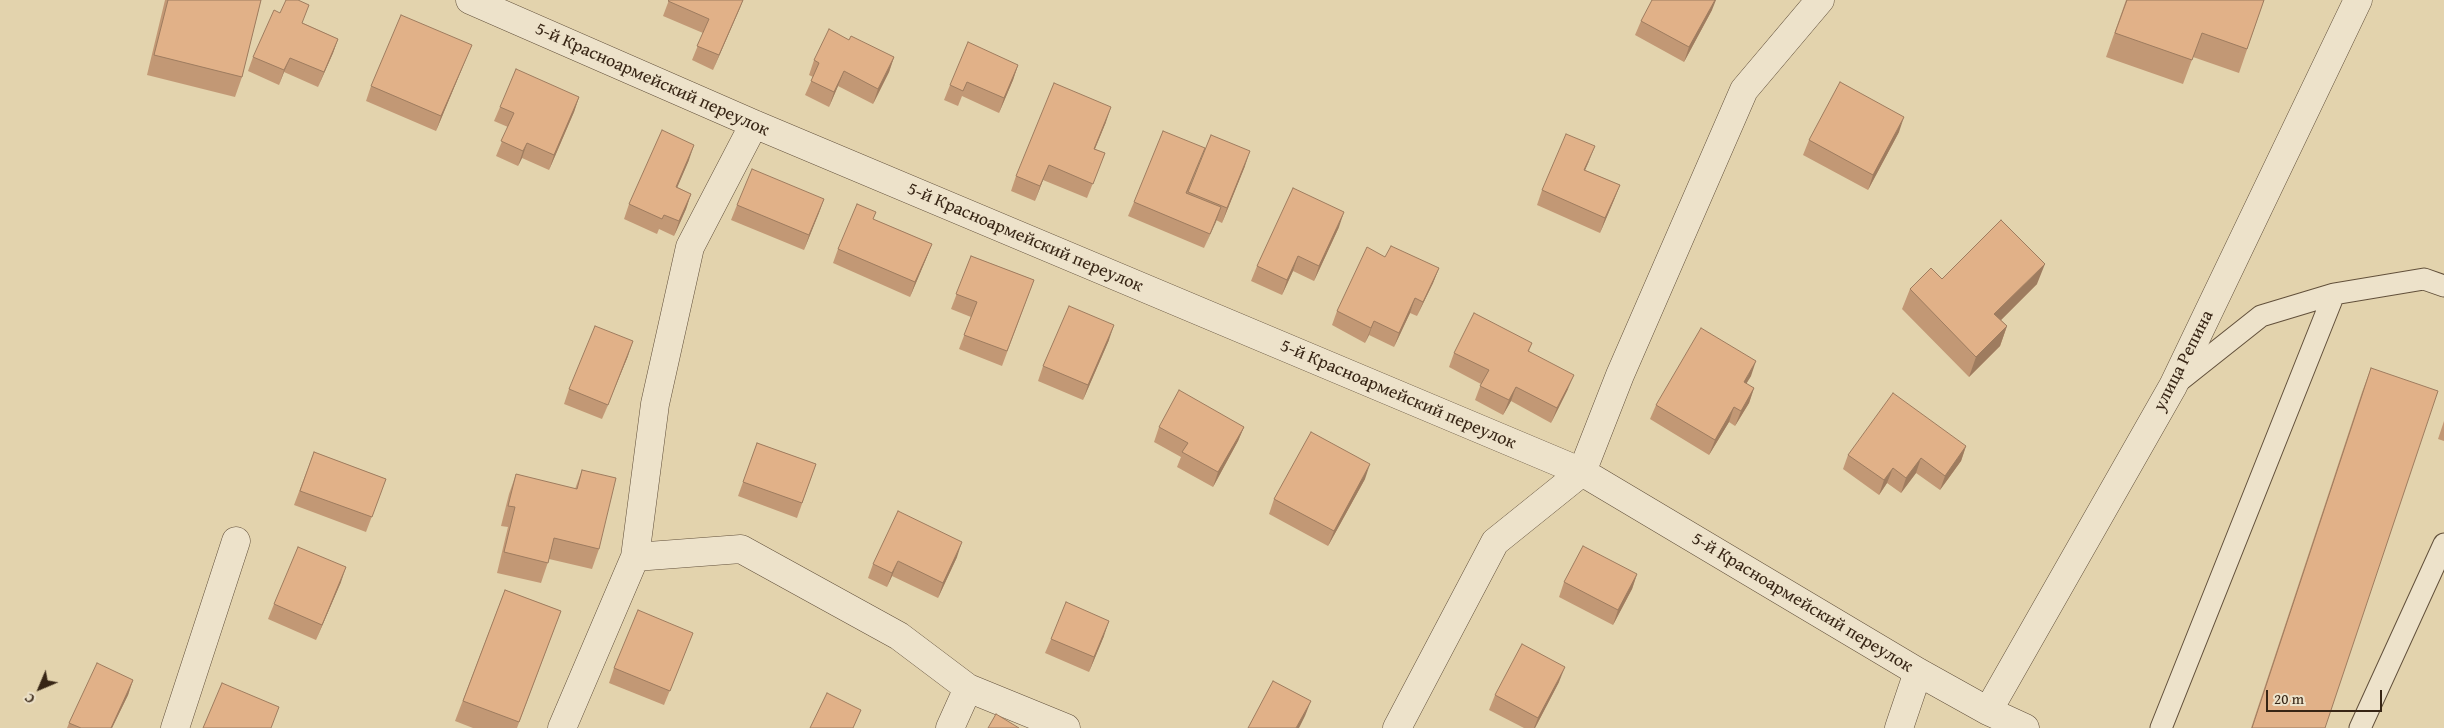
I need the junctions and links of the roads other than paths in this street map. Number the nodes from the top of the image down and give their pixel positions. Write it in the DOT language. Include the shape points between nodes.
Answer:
graph roads {
  1 [pos="470,0"];
  2 [pos="1820,0"];
  3 [pos="2358,0"];
  4 [pos="754,124"];
  5 [pos="2444,286"];
  6 [pos="2334,294"];
  7 [pos="2173,386"];
  8 [pos="1582,472"];
  9 [pos="236,541"];
  10 [pos="2444,544"];
  11 [pos="635,557"];
  12 [pos="1918,672"];
  13 [pos="968,688"];
  14 [pos="1988,711"];
  15 [pos="175,728"];
  16 [pos="562,728"];
  17 [pos="950,728"];
  18 [pos="1066,728"];
  19 [pos="1397,728"];
  20 [pos="1899,728"];
  21 [pos="2025,728"];
  22 [pos="2161,728"];
  23 [pos="2360,728"];
  1 -- 4 [label="street, 5-й Красноармейский переулок"];
  2 -- 8 [label="street" via="1744,90 1620,375"];
  3 -- 7 [label="street, улица Репина"];
  4 -- 8 [label="street, 5-й Красноармейский переулок"];
  4 -- 11 [label="street" via="690,246 655,404"];
  5 -- 6 [label="lane" via="2424,279"];
  6 -- 7 [label="lane" via="2261,316"];
  6 -- 22 [label="lane"];
  7 -- 14 [label="street, улица Репина"];
  8 -- 12 [label="street, 5-й Красноармейский переулок"];
  8 -- 19 [label="street" via="1495,542"];
  9 -- 15 [label="street"];
  10 -- 23 [label="lane"];
  11 -- 13 [label="street" via="740,549 898,636"];
  11 -- 16 [label="street"];
  12 -- 14 [label="street, 5-й Красноармейский переулок"];
  12 -- 20 [label="street"];
  13 -- 17 [label="street"];
  13 -- 18 [label="street"];
  14 -- 21 [label="street, 5-й Красноармейский переулок"];
}
